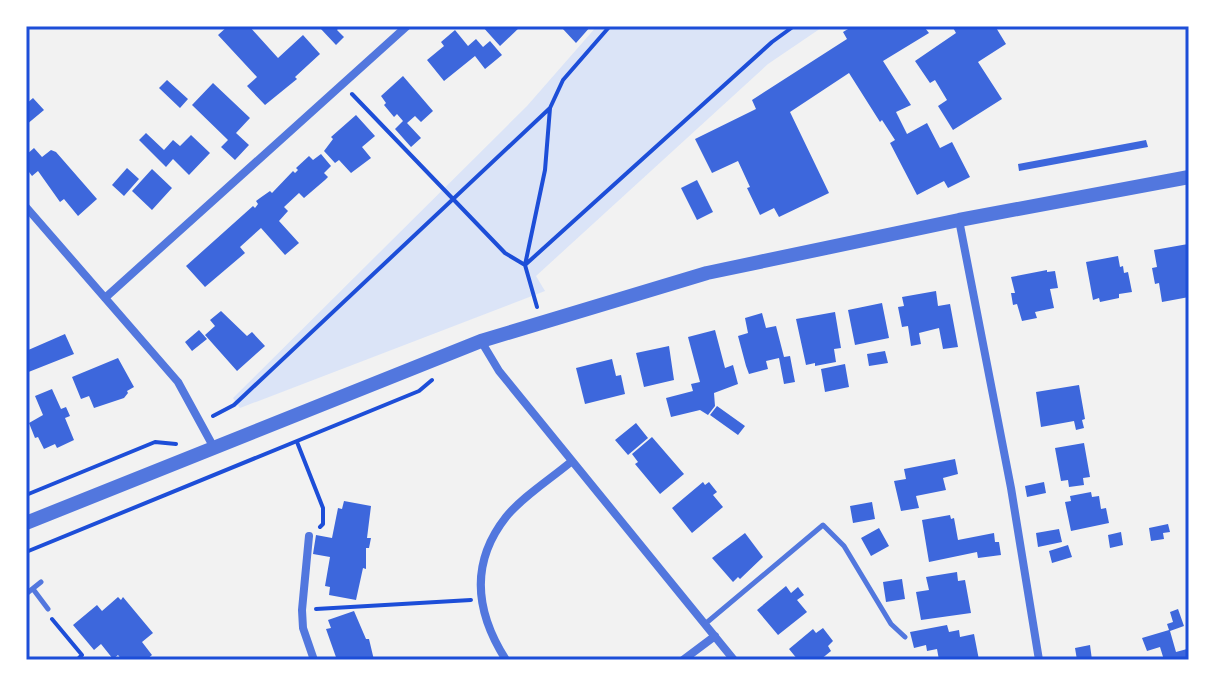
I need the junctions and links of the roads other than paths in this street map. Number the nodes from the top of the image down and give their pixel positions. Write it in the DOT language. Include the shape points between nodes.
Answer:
graph roads {
  1 [pos="407,26"];
  2 [pos="1189,177"];
  3 [pos="26,207"];
  4 [pos="959,220"];
  5 [pos="105,298"];
  6 [pos="481,341"];
  7 [pos="213,446"];
  8 [pos="572,461"];
  9 [pos="26,523"];
  10 [pos="309,536"];
  11 [pos="41,582"];
  12 [pos="33,589"];
  13 [pos="26,594"];
  14 [pos="48,609"];
  15 [pos="705,624"];
  16 [pos="715,636"];
  17 [pos="905,637"];
  18 [pos="314,660"];
  19 [pos="506,660"];
  20 [pos="683,660"];
  21 [pos="734,660"];
  22 [pos="1039,660"];
  1 -- 5 [label="street"];
  2 -- 4 [label="street"];
  3 -- 5 [label="street"];
  4 -- 6 [label="street" via="707,273"];
  4 -- 22 [label="street"];
  5 -- 7 [label="street" via="178,382"];
  6 -- 7 [label="street"];
  6 -- 8 [label="street"];
  7 -- 9 [label="street"];
  8 -- 15 [label="street"];
  8 -- 19 [label="street" via="507,516 490,542 481,573 481,599 490,635"];
  10 -- 18 [label="street" via="302,610"];
  11 -- 12 [label="lane"];
  12 -- 13 [label="lane"];
  12 -- 14 [label="lane"];
  15 -- 16 [label="street"];
  15 -- 17 [label="lane" via="823,525 844,546 891,624"];
  16 -- 20 [label="street"];
  16 -- 21 [label="street"];
}
